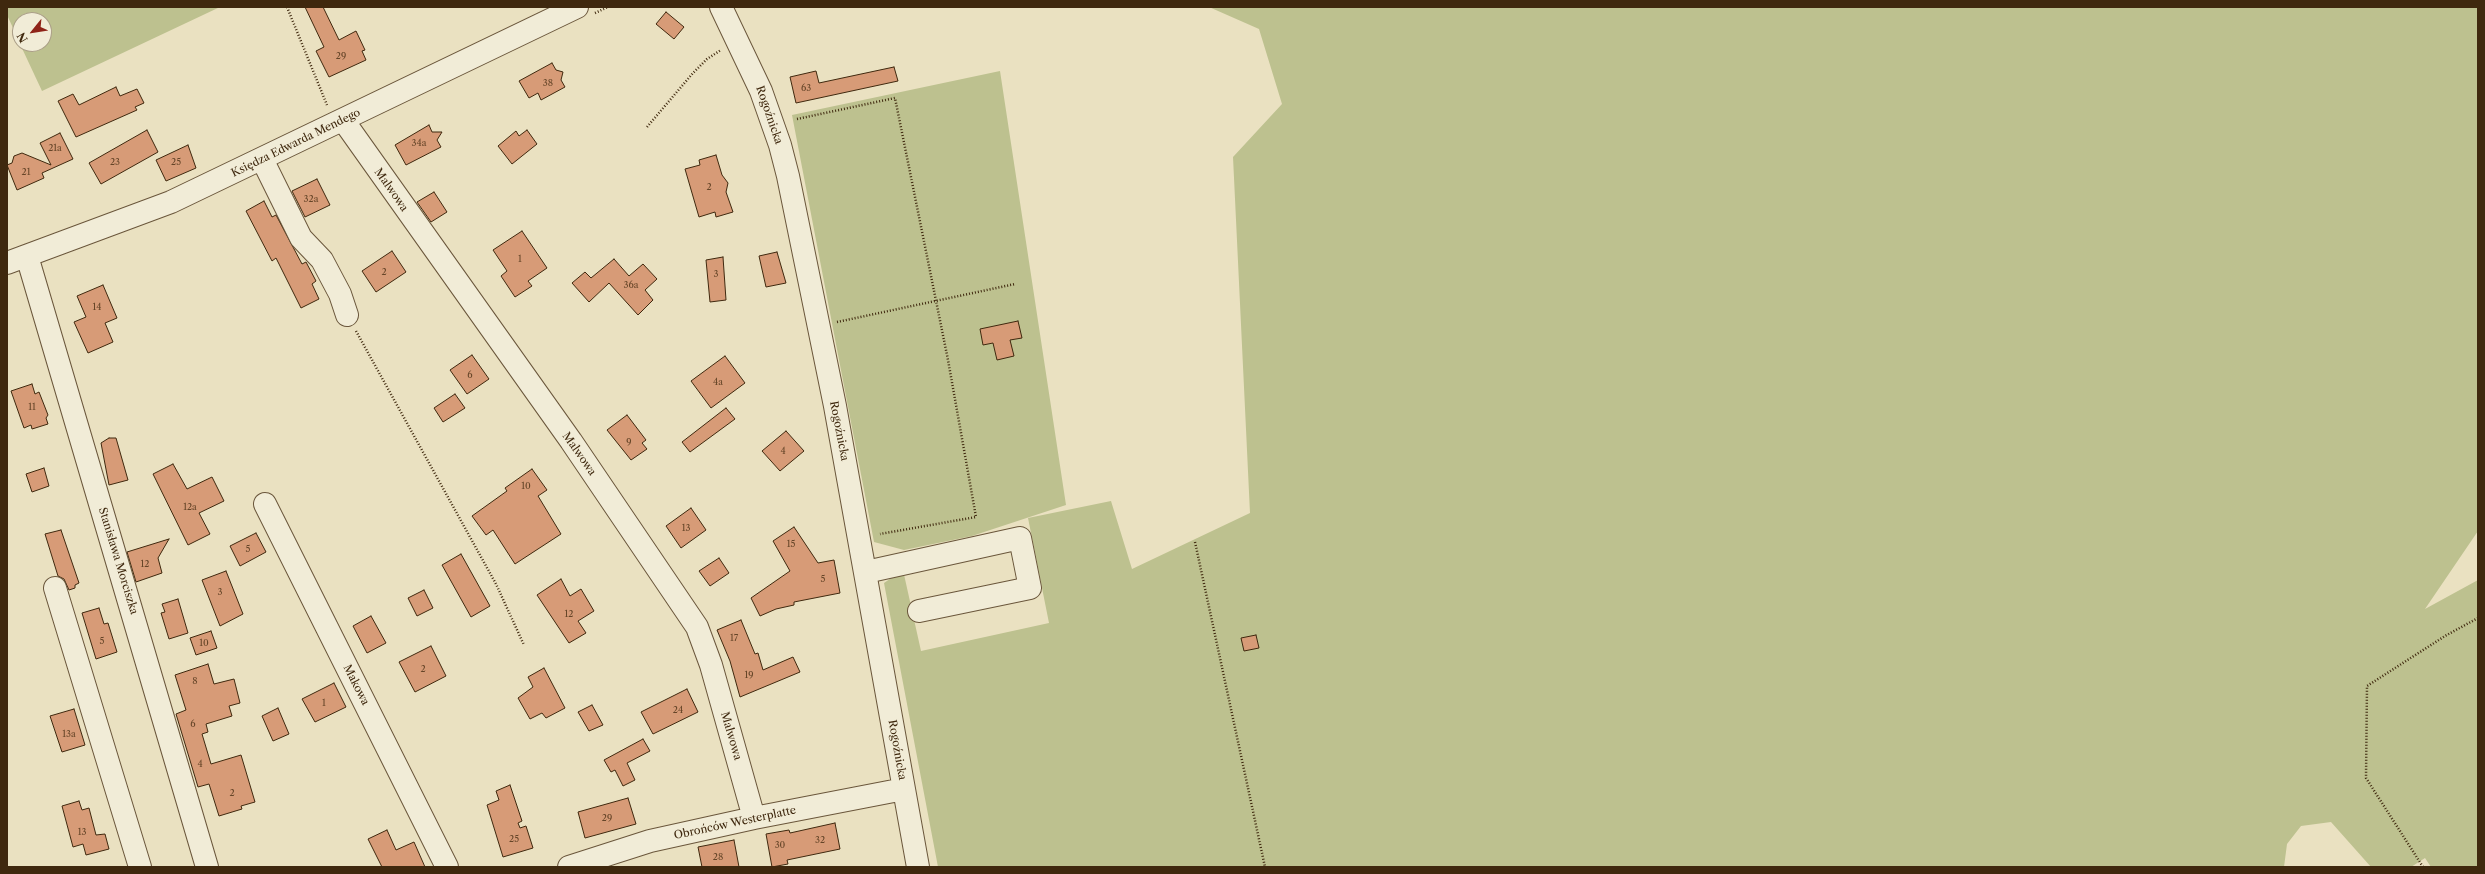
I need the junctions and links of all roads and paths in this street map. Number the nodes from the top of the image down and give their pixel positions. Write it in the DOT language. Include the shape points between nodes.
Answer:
graph roads {
  1 [pos="287,7"];
  2 [pos="578,7"];
  3 [pos="721,7"];
  4 [pos="739,41"];
  5 [pos="797,119"];
  6 [pos="339,122"];
  7 [pos="647,127"];
  8 [pos="262,158"];
  9 [pos="17,259"];
  10 [pos="1015,284"];
  11 [pos="935,301"];
  12 [pos="347,315"];
  13 [pos="829,324"];
  14 [pos="265,504"];
  15 [pos="880,534"];
  16 [pos="1195,542"];
  17 [pos="866,572"];
  18 [pos="55,588"];
  19 [pos="919,611"];
  20 [pos="2478,618"];
  21 [pos="524,645"];
  22 [pos="904,789"];
  23 [pos="754,818"];
  24 [pos="140,867"];
  25 [pos="207,867"];
  26 [pos="447,867"];
  27 [pos="569,867"];
  28 [pos="918,867"];
  29 [pos="1265,867"];
  30 [pos="2423,867"];
  1 -- 6 [label="path"];
  2 -- 6 [label="street, Księdza Edwarda Mendego"];
  3 -- 4 [label="street, Rogoźnicka"];
  4 -- 7 [label="path" via="707,59"];
  4 -- 17 [label="street, Rogoźnicka" via="770,114 788,176"];
  5 -- 11 [label="path" via="896,98"];
  6 -- 8 [label="street, Księdza Edwarda Mendego"];
  6 -- 23 [label="street, Malwowa" via="571,441 697,627 711,665"];
  8 -- 9 [label="street, Księdza Edwarda Mendego" via="165,204"];
  8 -- 12 [label="street" via="301,238 322,260 340,294"];
  9 -- 25 [label="street, Stanisława Morciszka"];
  10 -- 11 [label="path"];
  11 -- 13 [label="path"];
  11 -- 15 [label="path" via="976,517"];
  12 -- 21 [label="path" via="496,584"];
  14 -- 26 [label="street, Makowa"];
  16 -- 29 [label="path"];
  17 -- 19 [label="street" via="1020,538 1030,588"];
  17 -- 22 [label="street, Rogoźnicka"];
  18 -- 24 [label="street"];
  20 -- 30 [label="path" via="2367,686 2366,778"];
  22 -- 23 [label="street, Obrońców Westerplatte"];
  22 -- 28 [label="street, Rogoźnicka"];
  23 -- 27 [label="street, Obrońców Westerplatte" via="650,841"];
}
